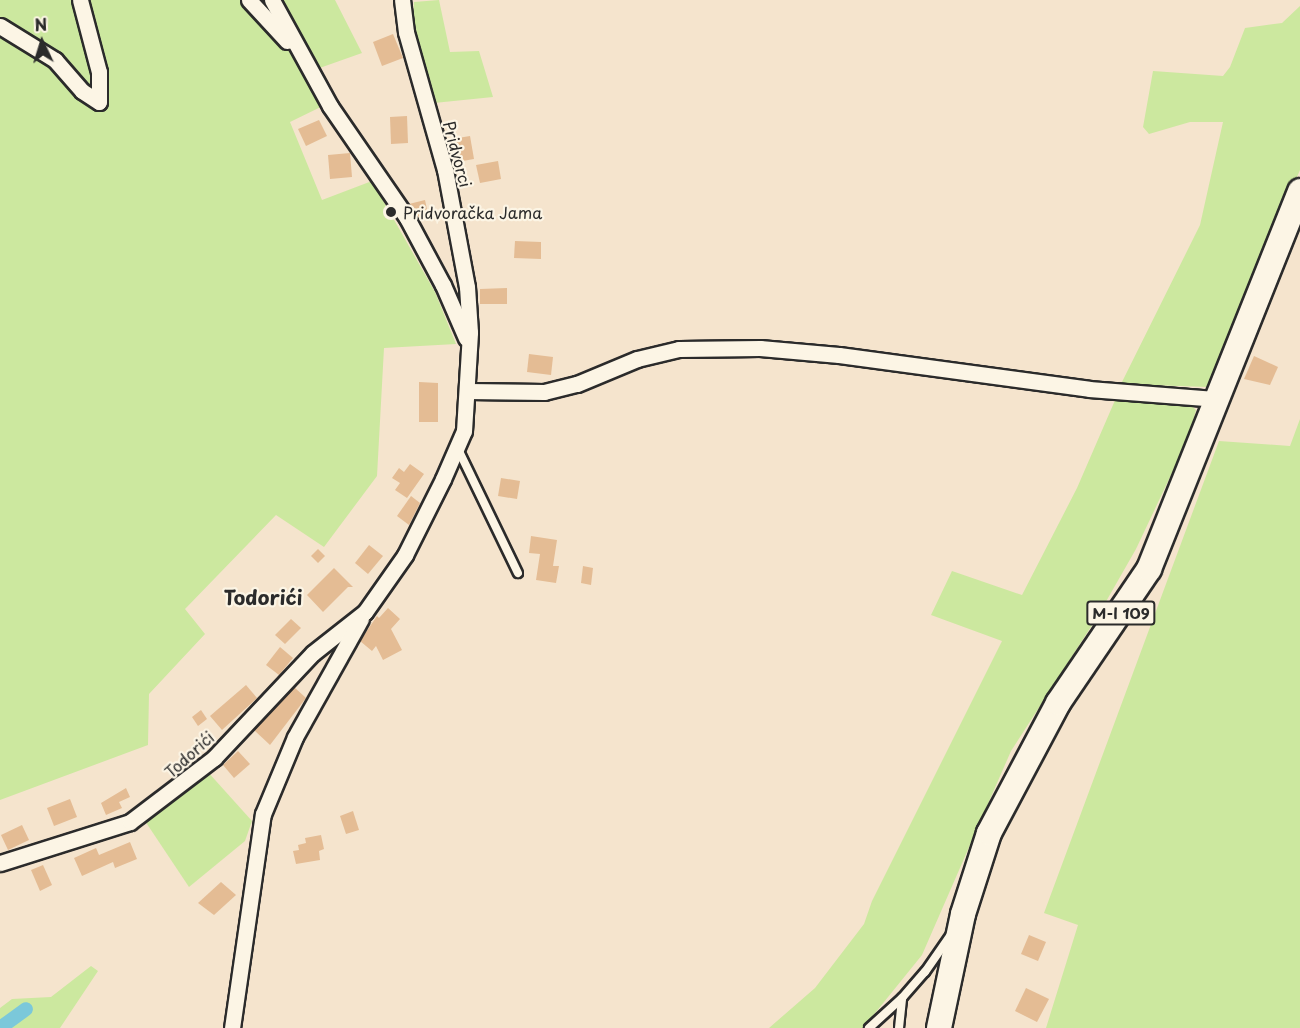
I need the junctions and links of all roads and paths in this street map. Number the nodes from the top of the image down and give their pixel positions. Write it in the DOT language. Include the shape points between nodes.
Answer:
graph roads {
  1 [pos="80,0"];
  2 [pos="249,0"];
  3 [pos="272,0"];
  4 [pos="402,0"];
  5 [pos="0,26"];
  6 [pos="299,55"];
  7 [pos="1300,191"];
  8 [pos="469,346"];
  9 [pos="468,392"];
  10 [pos="1215,399"];
  11 [pos="458,447"];
  12 [pos="518,573"];
  13 [pos="366,612"];
  14 [pos="0,863"];
  15 [pos="963,914"];
  16 [pos="902,998"];
  17 [pos="941,1027"];
  18 [pos="232,1028"];
  19 [pos="869,1028"];
  20 [pos="899,1028"];
  1 -- 5 [label="street" via="99,72 99,102 82,91 55,60"];
  2 -- 6 [label="street"];
  3 -- 6 [label="street"];
  4 -- 8 [label="street, Pridvorci" via="406,32 445,170 463,256"];
  6 -- 8 [label="street" via="406,218 443,285"];
  7 -- 10 [label="main road, M-I 109"];
  8 -- 9 [label="street, Pridvorci"];
  9 -- 10 [label="street" via="544,392 576,384 637,359 679,349 740,348 839,355 1089,389"];
  9 -- 11 [label="street, Todorići"];
  10 -- 15 [label="main road, M-I 109" via="1149,569 1028,754 989,833"];
  11 -- 12 [label="lane"];
  11 -- 13 [label="street, Todorići" via="405,555"];
  13 -- 14 [label="street, Todorići" via="313,653 214,758 165,799 130,822"];
  13 -- 18 [label="street, Todorići" via="295,737 263,814"];
  15 -- 16 [label="lane" via="926,972"];
  15 -- 17 [label="main road, M-I 109"];
  16 -- 19 [label="lane"];
  16 -- 20 [label="lane"];
}
